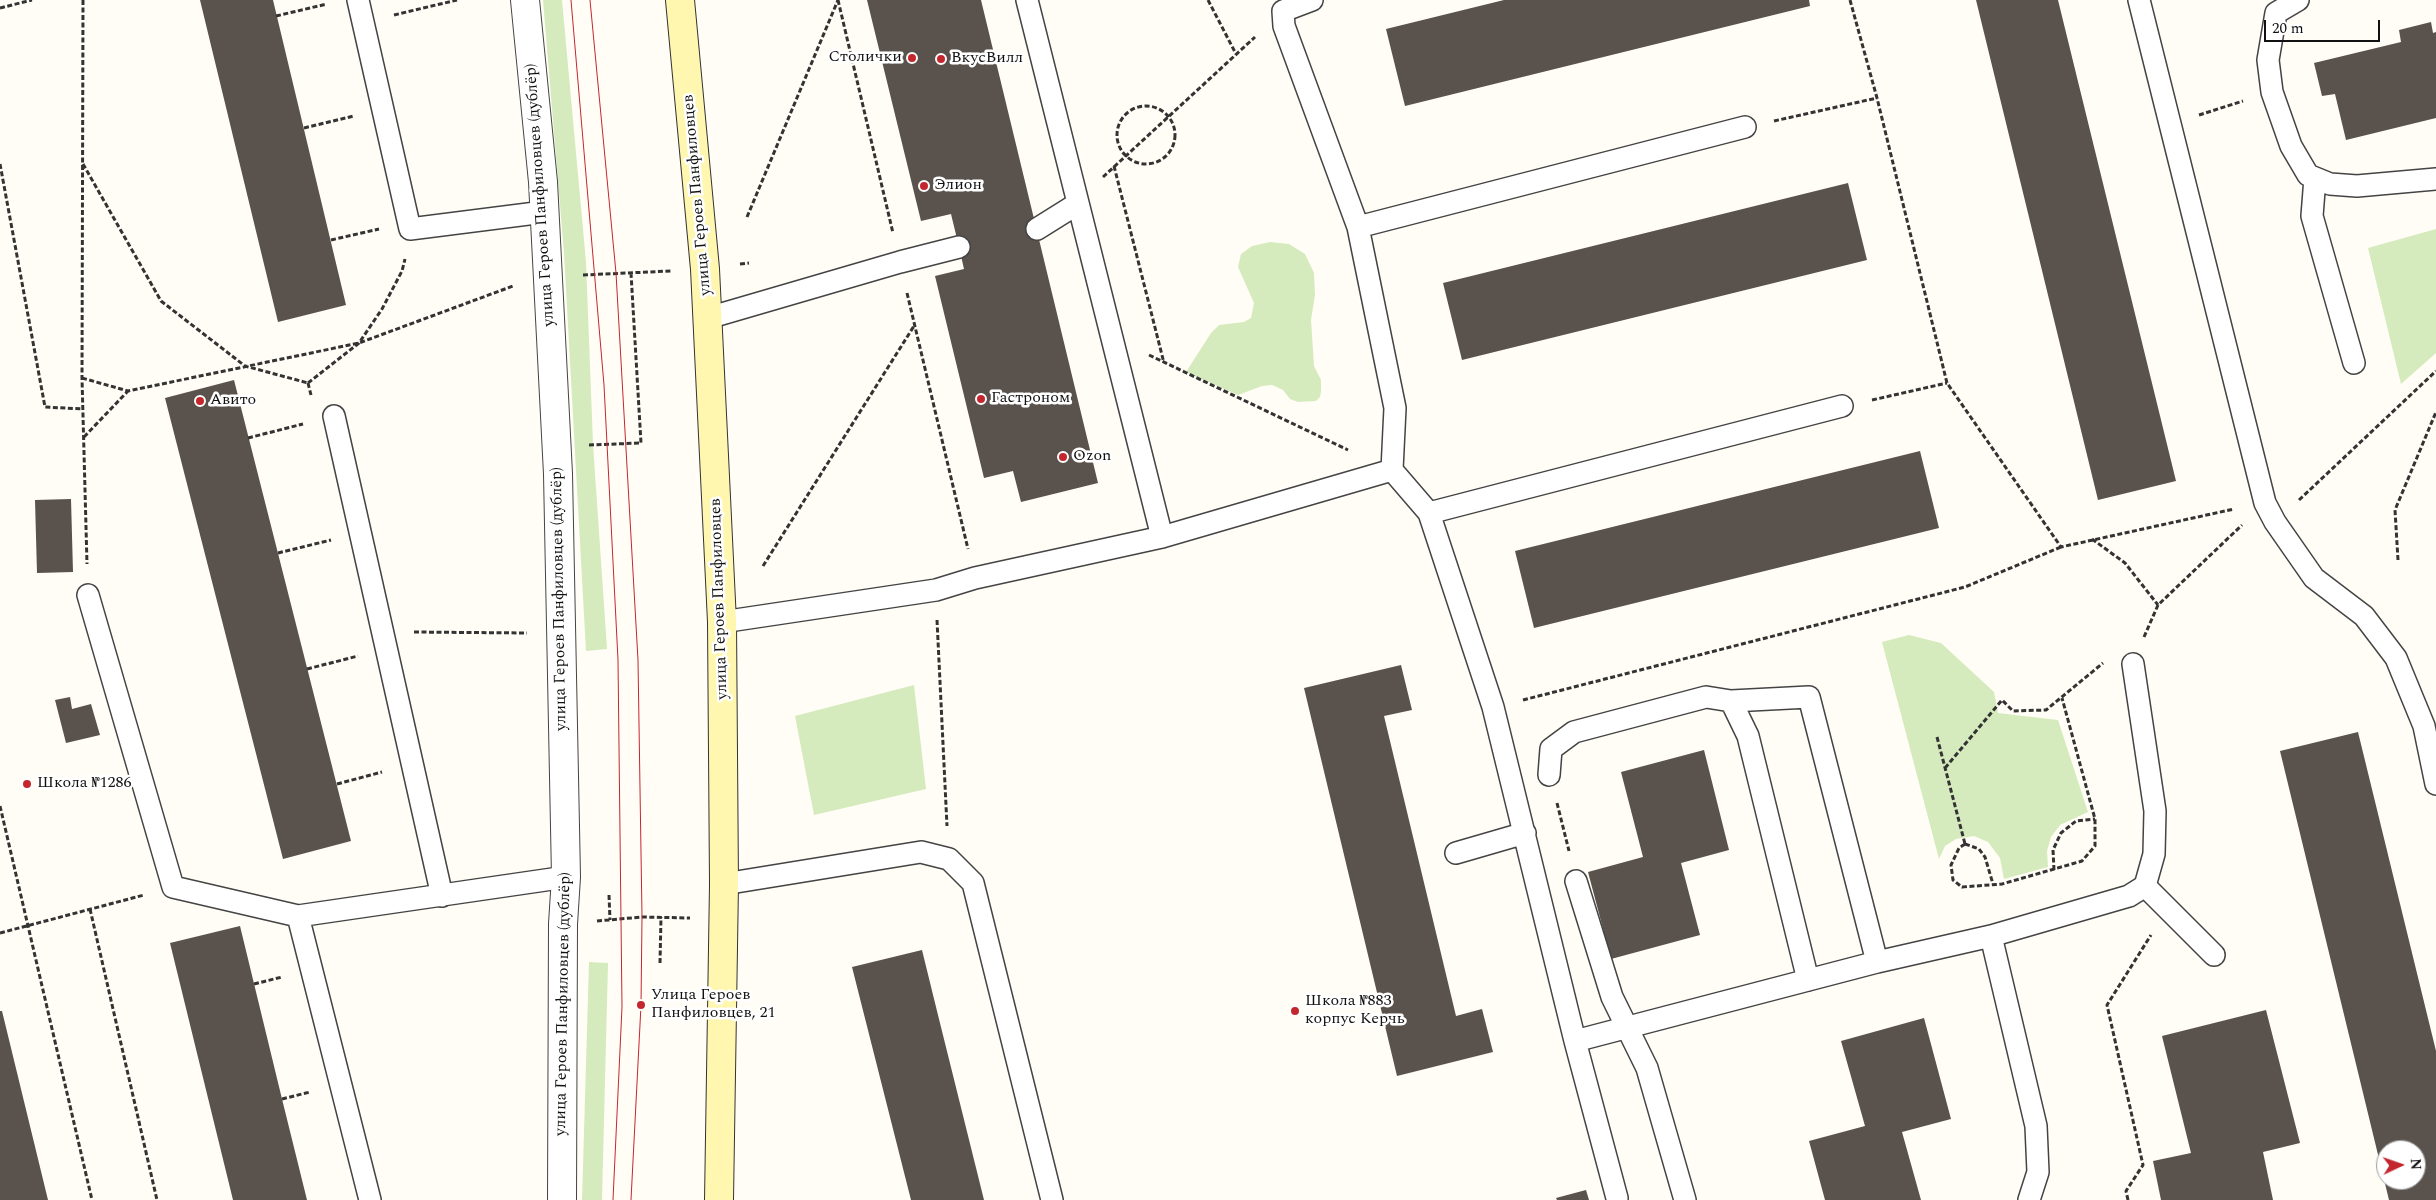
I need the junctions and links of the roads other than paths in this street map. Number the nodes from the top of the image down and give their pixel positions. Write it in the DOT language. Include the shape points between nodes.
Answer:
graph roads {
  1 [pos="358,0"];
  2 [pos="525,0"];
  3 [pos="680,0"];
  4 [pos="1027,0"];
  5 [pos="1312,0"];
  6 [pos="2139,0"];
  7 [pos="2298,0"];
  8 [pos="1744,127"];
  9 [pos="2315,178"];
  10 [pos="2436,179"];
  11 [pos="1077,204"];
  12 [pos="544,212"];
  13 [pos="1358,227"];
  14 [pos="1037,229"];
  15 [pos="959,247"];
  16 [pos="708,318"];
  17 [pos="2354,363"];
  18 [pos="1842,406"];
  19 [pos="334,416"];
  20 [pos="1392,470"];
  21 [pos="1429,513"];
  22 [pos="1162,537"];
  23 [pos="88,594"];
  24 [pos="722,622"];
  25 [pos="2135,658"];
  26 [pos="1731,701"];
  27 [pos="1549,775"];
  28 [pos="2436,784"];
  29 [pos="1525,833"];
  30 [pos="1456,853"];
  31 [pos="566,877"];
  32 [pos="1576,881"];
  33 [pos="724,884"];
  34 [pos="2145,886"];
  35 [pos="442,896"];
  36 [pos="298,916"];
  37 [pos="1992,936"];
  38 [pos="2214,955"];
  39 [pos="1877,962"];
  40 [pos="1808,980"];
  41 [pos="1575,1041"];
  42 [pos="1617,1198"];
  43 [pos="370,1200"];
  44 [pos="562,1200"];
  45 [pos="719,1200"];
  46 [pos="1052,1200"];
  47 [pos="1685,1200"];
  48 [pos="2029,1200"];
  1 -- 12 [label="lane" via="409,226"];
  2 -- 12 [label="street, улица Героев Панфиловцев (дублёр)"];
  3 -- 16 [label="main road, улица Героев Панфиловцев"];
  4 -- 11 [label="lane"];
  5 -- 13 [label="lane" via="1284,11 1284,26"];
  6 -- 28 [label="lane" via="2265,503 2314,578 2364,616 2396,658 2424,726"];
  7 -- 9 [label="lane" via="2276,13 2268,60 2272,92 2291,146 2308,175"];
  8 -- 13 [label="lane"];
  9 -- 10 [label="lane" via="2330,184 2357,186"];
  9 -- 17 [label="lane" via="2312,216"];
  11 -- 14 [label="lane"];
  11 -- 22 [label="lane"];
  12 -- 31 [label="street, улица Героев Панфиловцев (дублёр)" via="556,446"];
  13 -- 20 [label="lane" via="1395,408"];
  15 -- 16 [label="lane"];
  16 -- 24 [label="main road, улица Героев Панфиловцев"];
  18 -- 21 [label="lane"];
  19 -- 35 [label="lane"];
  20 -- 21 [label="lane"];
  20 -- 22 [label="lane"];
  21 -- 29 [label="lane" via="1493,707"];
  22 -- 24 [label="lane" via="975,578 936,590"];
  23 -- 36 [label="lane" via="173,887"];
  24 -- 33 [label="main road, улица Героев Панфиловцев"];
  25 -- 34 [label="lane" via="2155,811 2154,854"];
  26 -- 27 [label="lane" via="1706,697 1574,732 1551,749"];
  26 -- 39 [label="lane" via="1808,697"];
  26 -- 40 [label="lane" via="1748,736"];
  29 -- 30 [label="lane"];
  29 -- 41 [label="lane"];
  31 -- 35 [label="lane"];
  31 -- 44 [label="street, улица Героев Панфиловцев (дублёр)"];
  32 -- 47 [label="lane" via="1612,997 1647,1068"];
  33 -- 45 [label="main road, улица Героев Панфиловцев"];
  33 -- 46 [label="lane" via="921,852 949,859 973,883"];
  34 -- 37 [label="lane" via="2129,896"];
  34 -- 38 [label="lane"];
  35 -- 36 [label="lane"];
  36 -- 43 [label="lane"];
  37 -- 39 [label="lane"];
  37 -- 48 [label="lane" via="2036,1126 2038,1172"];
  39 -- 40 [label="lane"];
  40 -- 41 [label="lane"];
  41 -- 42 [label="lane"];
}
